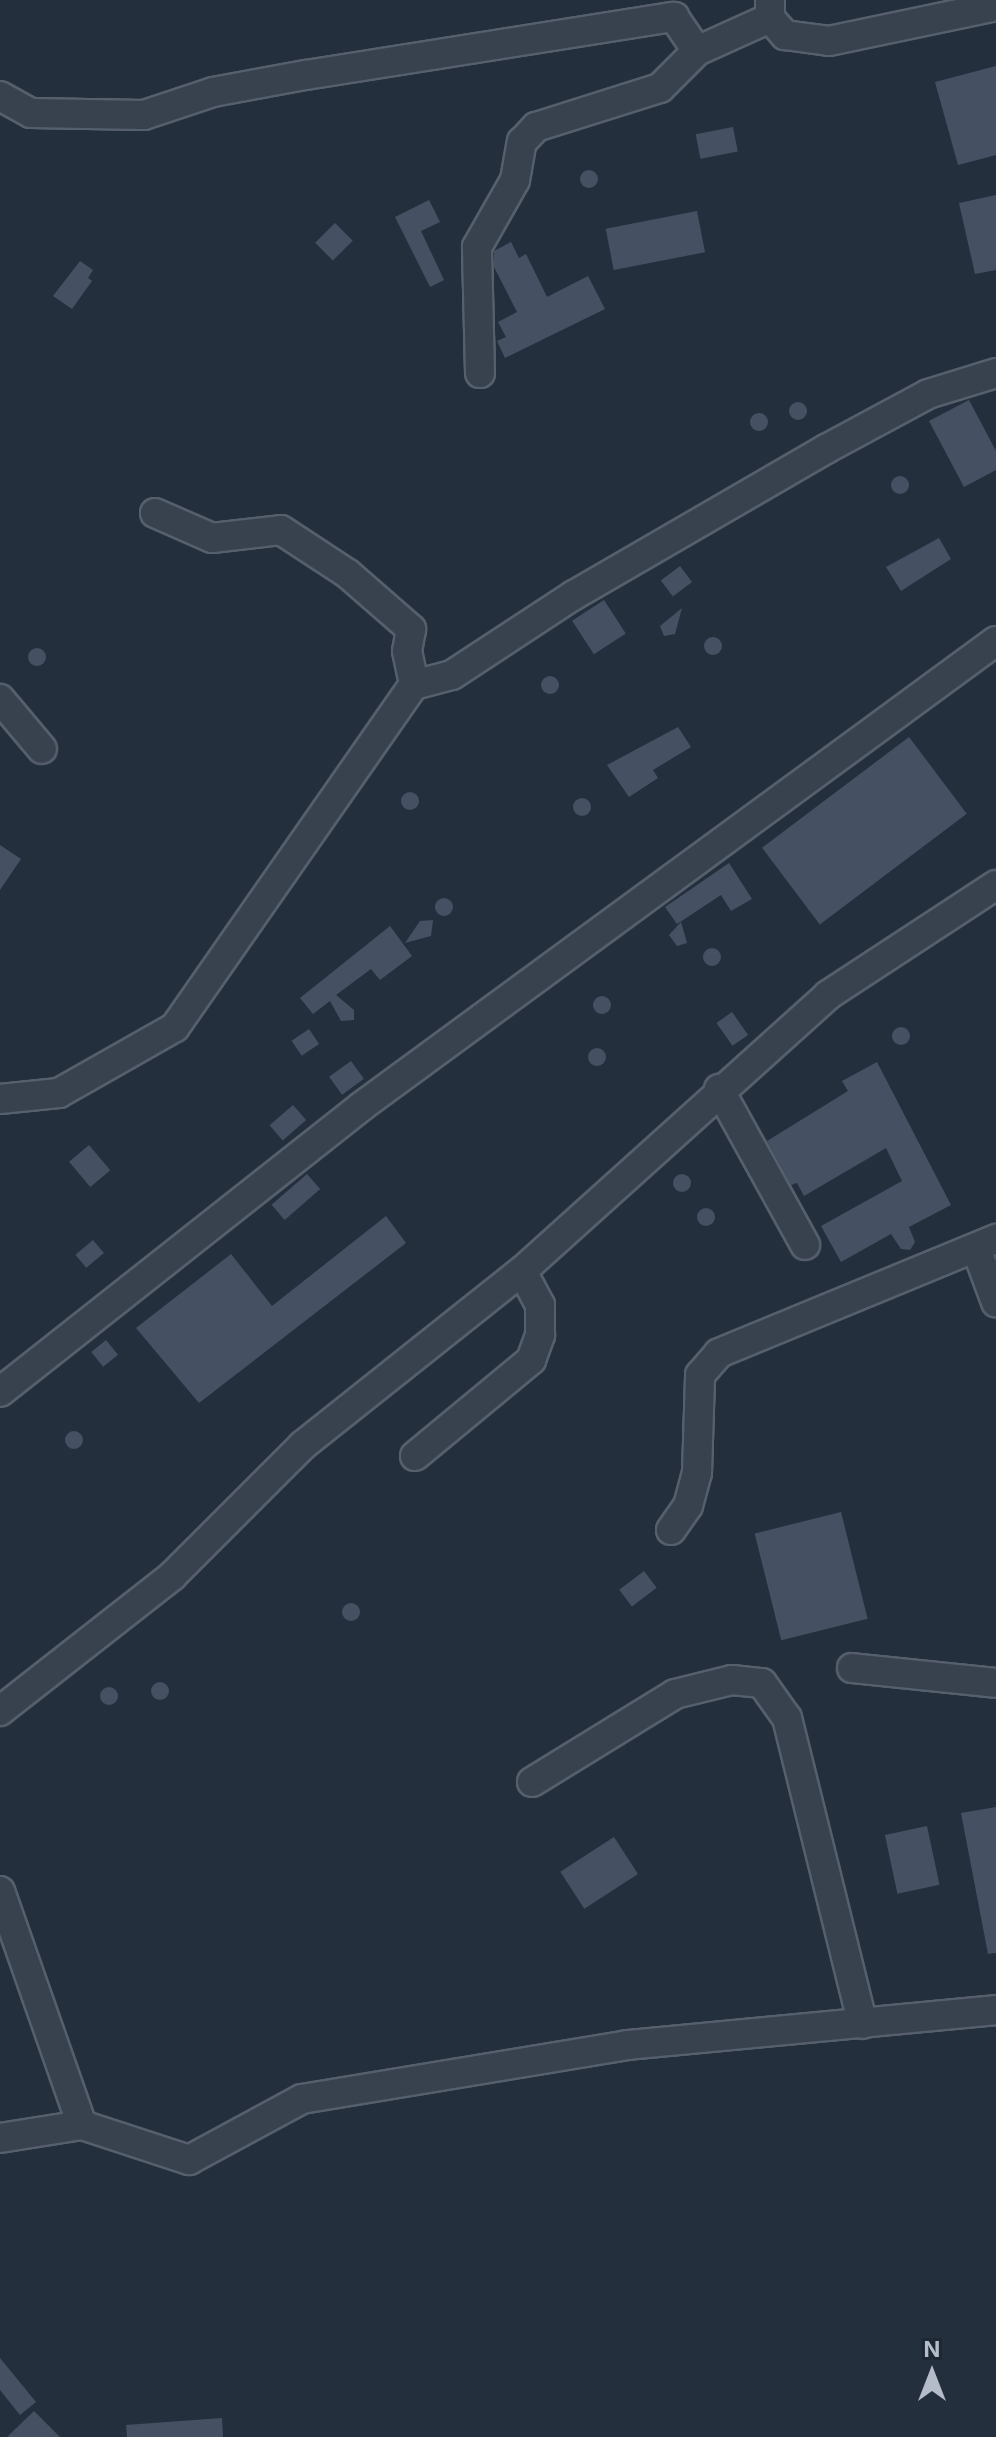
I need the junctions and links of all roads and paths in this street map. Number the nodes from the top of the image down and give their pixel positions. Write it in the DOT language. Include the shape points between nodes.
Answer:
graph roads {
  1 [pos="996,6"];
  2 [pos="770,9"];
  3 [pos="697,51"];
  4 [pos="0,96"];
  5 [pos="480,373"];
  6 [pos="996,373"];
  7 [pos="155,513"];
  8 [pos="996,641"];
  9 [pos="414,685"];
  10 [pos="0,699"];
  11 [pos="42,749"];
  12 [pos="996,885"];
  13 [pos="719,1089"];
  14 [pos="0,1099"];
  15 [pos="986,1243"];
  16 [pos="805,1245"];
  17 [pos="522,1271"];
  18 [pos="996,1302"];
  19 [pos="0,1392"];
  20 [pos="415,1456"];
  21 [pos="671,1530"];
  22 [pos="852,1668"];
  23 [pos="996,1683"];
  24 [pos="0,1711"];
  25 [pos="532,1782"];
  26 [pos="0,1891"];
  27 [pos="996,2010"];
  28 [pos="863,2024"];
  29 [pos="82,2125"];
  30 [pos="0,2138"];
  1 -- 2 [label="street" via="829,41 785,35"];
  2 -- 3 [label="street"];
  3 -- 4 [label="street" via="674,17 213,92 144,115 31,113"];
  3 -- 5 [label="street" via="660,88 536,127 522,142 515,180 477,247"];
  6 -- 9 [label="street" via="928,394 574,595 452,675"];
  7 -- 9 [label="street" via="212,538 281,530 348,574 411,629 407,651"];
  8 -- 19 [label="street" via="362,1106"];
  9 -- 14 [label="street" via="175,1027 59,1093"];
  10 -- 11 [label="street"];
  12 -- 13 [label="street" via="828,995"];
  13 -- 16 [label="street"];
  13 -- 17 [label="street"];
  15 -- 18 [label="street"];
  15 -- 21 [label="street" via="719,1353 700,1375 697,1473 688,1506"];
  17 -- 20 [label="street" via="540,1305 540,1335 531,1360"];
  17 -- 24 [label="street" via="303,1445 172,1576"];
  22 -- 23 [label="street"];
  25 -- 28 [label="street" via="675,1694 732,1680 762,1683 787,1718"];
  26 -- 29 [label="street"];
  27 -- 28 [label="street"];
  28 -- 29 [label="street" via="627,2045 302,2099 189,2160"];
  29 -- 30 [label="street"];
}
